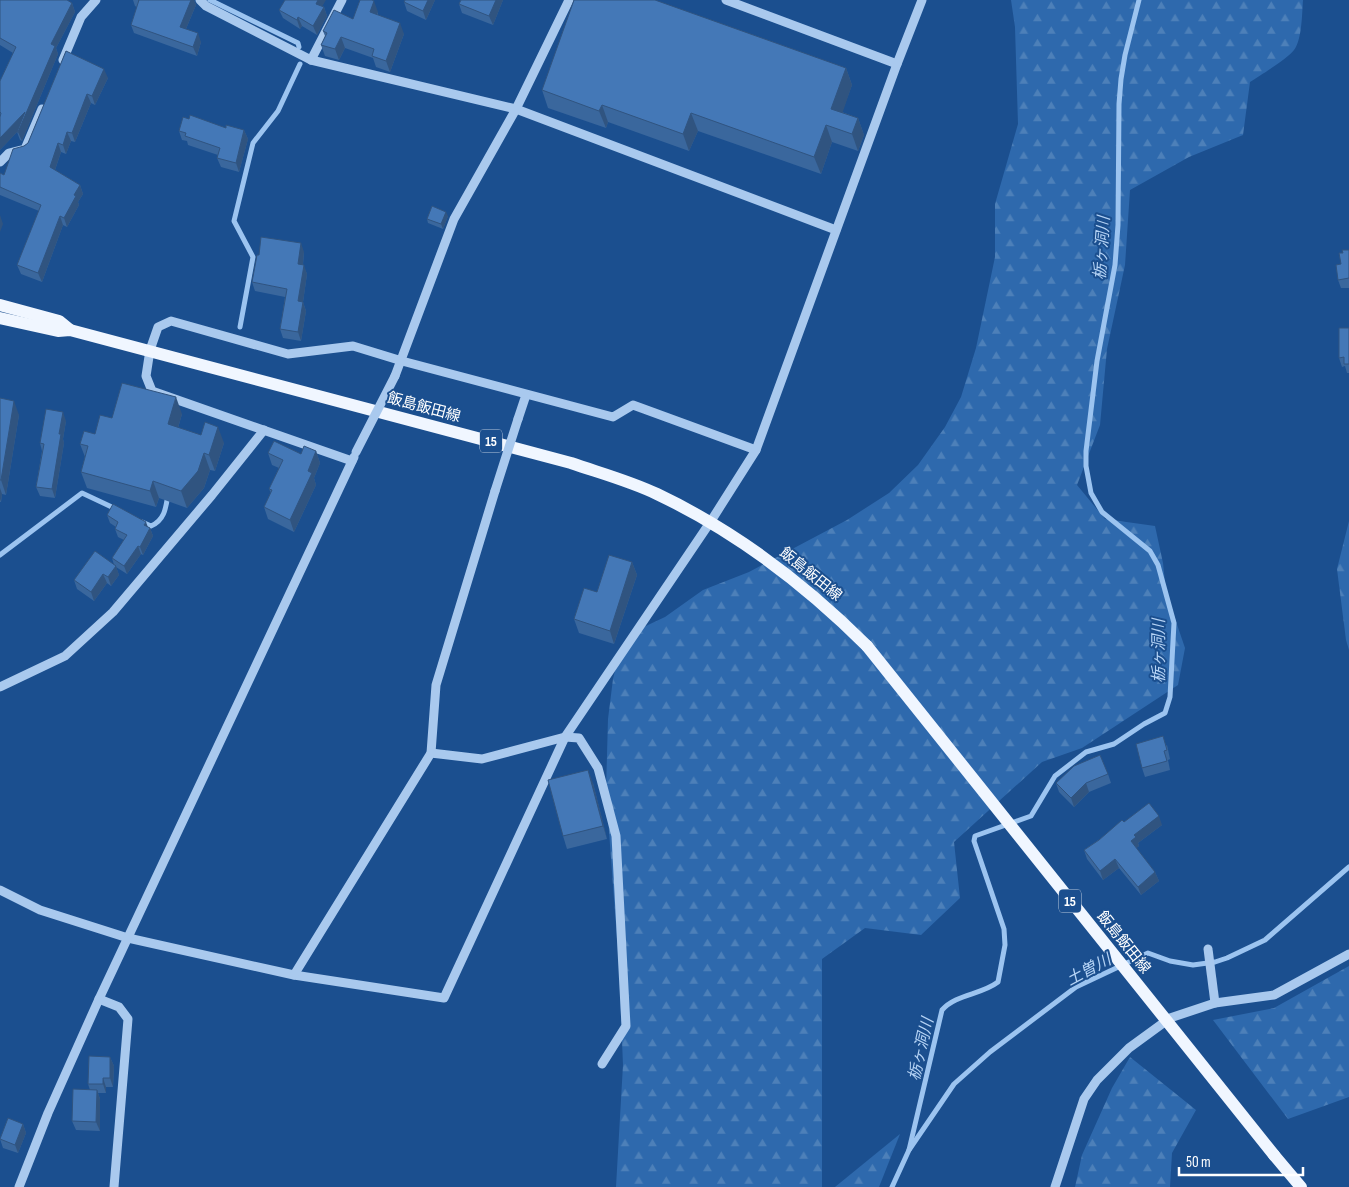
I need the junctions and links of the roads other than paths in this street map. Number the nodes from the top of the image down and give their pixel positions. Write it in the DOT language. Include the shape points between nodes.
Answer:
graph roads {
  1 [pos="96,0"];
  2 [pos="200,0"];
  3 [pos="342,0"];
  4 [pos="569,0"];
  5 [pos="726,0"];
  6 [pos="922,0"];
  7 [pos="311,60"];
  8 [pos="897,64"];
  9 [pos="59,70"];
  10 [pos="47,96"];
  11 [pos="516,109"];
  12 [pos="0,162"];
  13 [pos="836,230"];
  14 [pos="0,305"];
  15 [pos="0,318"];
  16 [pos="70,330"];
  17 [pos="150,350"];
  18 [pos="402,361"];
  19 [pos="526,395"];
  20 [pos="264,430"];
  21 [pos="756,450"];
  22 [pos="352,461"];
  23 [pos="710,521"];
  24 [pos="0,686"];
  25 [pos="565,737"];
  26 [pos="431,753"];
  27 [pos="0,890"];
  28 [pos="128,938"];
  29 [pos="1208,949"];
  30 [pos="1349,954"];
  31 [pos="294,975"];
  32 [pos="99,999"];
  33 [pos="1215,1003"];
  34 [pos="602,1064"];
  35 [pos="19,1187"];
  36 [pos="114,1187"];
  37 [pos="1055,1187"];
  38 [pos="1301,1187"];
  1 -- 9 [label="street" via="81,17"];
  2 -- 7 [label="street"];
  3 -- 7 [label="street"];
  4 -- 11 [label="street"];
  5 -- 8 [label="street"];
  6 -- 8 [label="street"];
  7 -- 11 [label="street"];
  8 -- 13 [label="street"];
  10 -- 12 [label="street" via="25,149 8,153"];
  11 -- 13 [label="street"];
  11 -- 18 [label="street" via="454,219"];
  13 -- 21 [label="street"];
  14 -- 16 [label="main road, 飯島飯田線 / 15" via="59,321"];
  15 -- 16 [label="main road, 飯島飯田線 / 15" via="58,332"];
  16 -- 17 [label="main road, 飯島飯田線 / 15"];
  17 -- 18 [label="street" via="158,327 170,320 288,354 353,346"];
  17 -- 20 [label="street" via="146,376 152,391"];
  17 -- 23 [label="main road, 飯島飯田線 / 15" via="571,463 656,493"];
  18 -- 19 [label="street"];
  18 -- 22 [label="street, bridge"];
  19 -- 21 [label="street" via="613,417 632,405"];
  19 -- 26 [label="street, bridge" via="436,685"];
  20 -- 22 [label="street"];
  20 -- 24 [label="street" via="113,612 65,656"];
  21 -- 23 [label="street"];
  22 -- 28 [label="street"];
  23 -- 25 [label="street"];
  23 -- 38 [label="main road, 飯島飯田線 / 15, bridge" via="798,583 836,614 867,646"];
  25 -- 26 [label="street" via="482,759"];
  25 -- 31 [label="street" via="444,998"];
  25 -- 34 [label="street" via="579,738 598,768 616,836 626,1026"];
  26 -- 31 [label="street"];
  27 -- 28 [label="street" via="40,910"];
  28 -- 31 [label="street"];
  28 -- 32 [label="street"];
  29 -- 33 [label="street"];
  30 -- 33 [label="street" via="1274,995"];
  32 -- 35 [label="street"];
  32 -- 36 [label="street" via="118,1007 128,1019"];
  33 -- 37 [label="street" via="1170,1018 1129,1048 1097,1080 1084,1099"];
}
